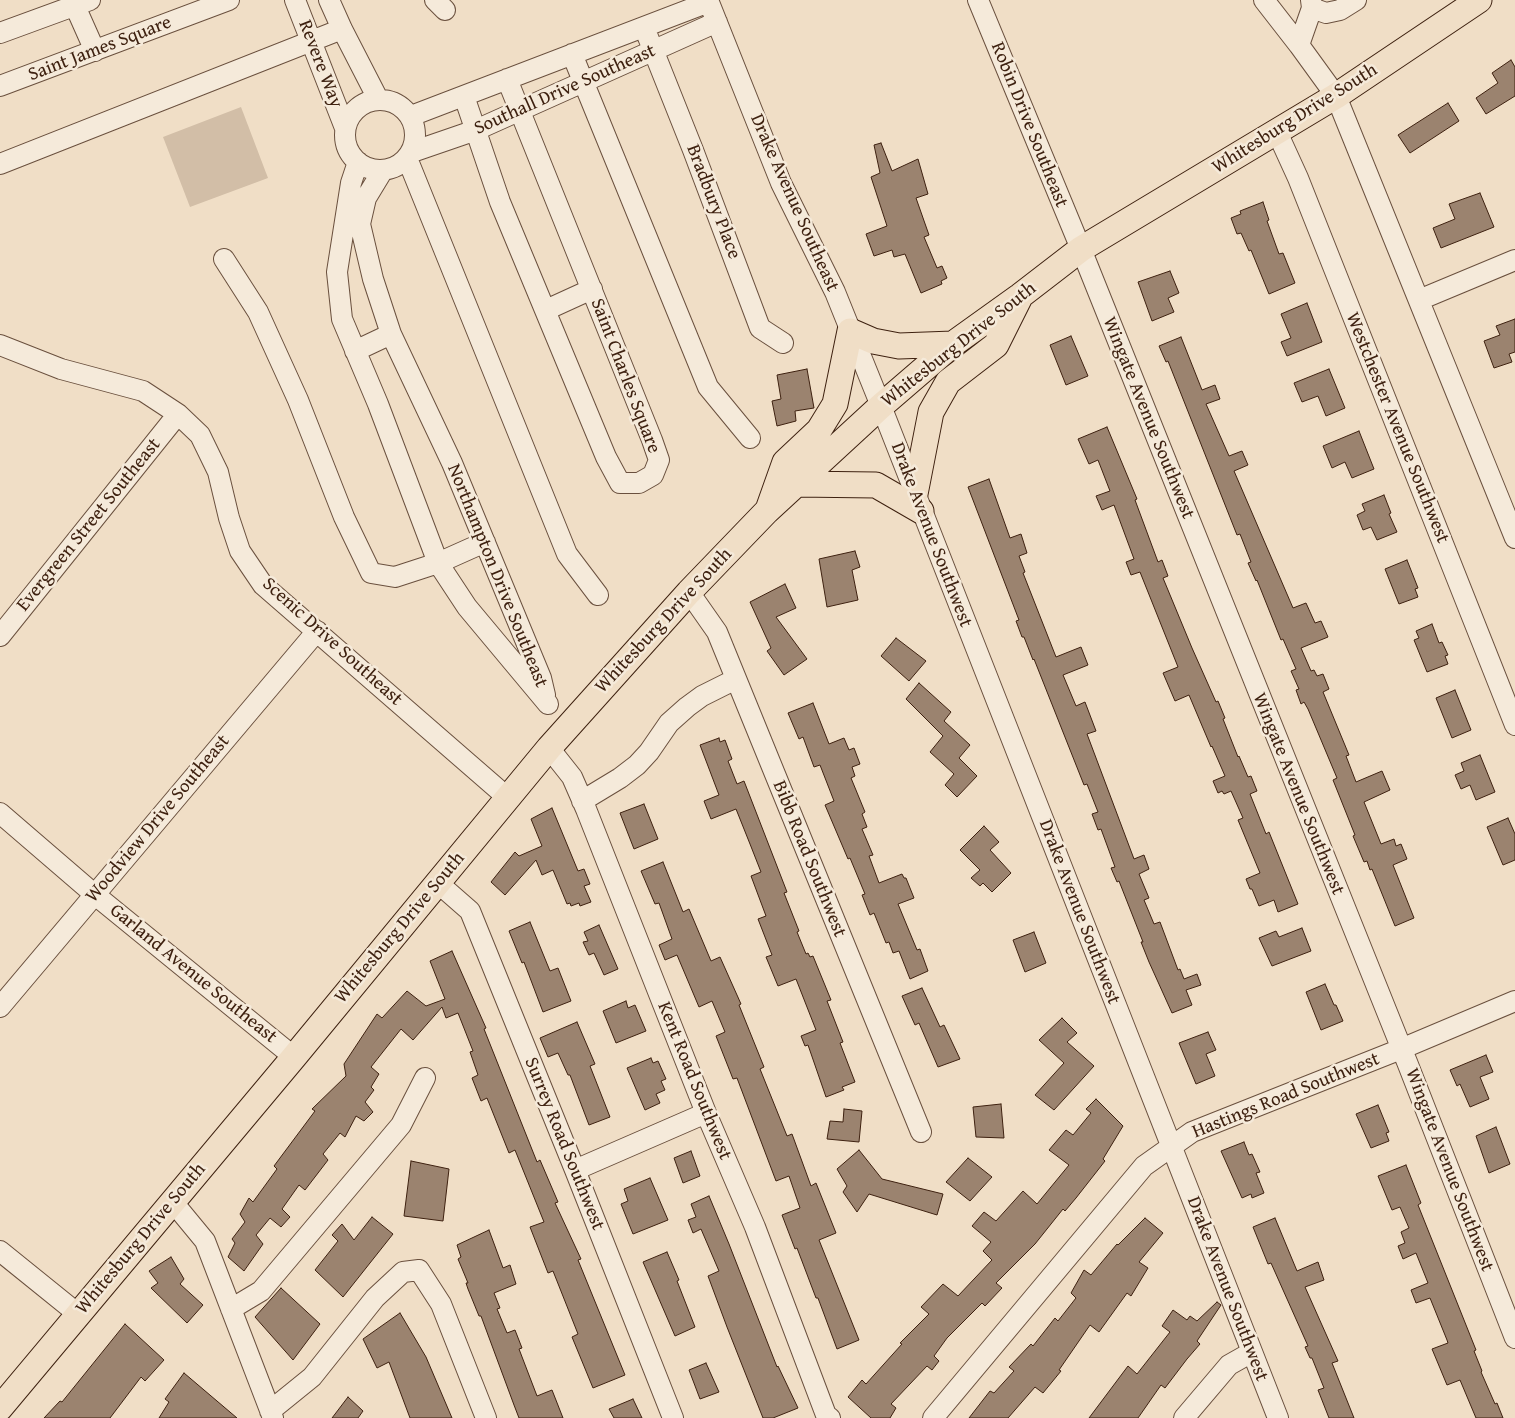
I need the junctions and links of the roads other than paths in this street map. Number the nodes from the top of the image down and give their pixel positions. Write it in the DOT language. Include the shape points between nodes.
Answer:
graph roads {
  1 [pos="229,0"];
  2 [pos="295,0"];
  3 [pos="329,0"];
  4 [pos="978,0"];
  5 [pos="1264,0"];
  6 [pos="1479,0"];
  7 [pos="708,1"];
  8 [pos="83,3"];
  9 [pos="1312,4"];
  10 [pos="1345,4"];
  11 [pos="717,22"];
  12 [pos="644,26"];
  13 [pos="342,29"];
  14 [pos="0,33"];
  15 [pos="312,42"];
  16 [pos="1299,45"];
  17 [pos="653,50"];
  18 [pos="95,51"];
  19 [pos="572,54"];
  20 [pos="507,80"];
  21 [pos="584,82"];
  22 [pos="0,86"];
  23 [pos="464,96"];
  24 [pos="1336,96"];
  25 [pos="378,99"];
  26 [pos="520,111"];
  27 [pos="411,116"];
  28 [pos="345,128"];
  29 [pos="476,130"];
  30 [pos="1277,132"];
  31 [pos="410,155"];
  32 [pos="358,162"];
  33 [pos="0,164"];
  34 [pos="383,170"];
  35 [pos="1081,249"];
  36 [pos="224,259"];
  37 [pos="1515,260"];
  38 [pos="592,289"];
  39 [pos="1020,296"];
  40 [pos="1418,300"];
  41 [pos="546,310"];
  42 [pos="850,331"];
  43 [pos="391,334"];
  44 [pos="783,343"];
  45 [pos="953,344"];
  46 [pos="0,345"];
  47 [pos="355,351"];
  48 [pos="881,406"];
  49 [pos="178,414"];
  50 [pos="750,438"];
  51 [pos="796,484"];
  52 [pos="918,502"];
  53 [pos="767,511"];
  54 [pos="1515,538"];
  55 [pos="485,542"];
  56 [pos="438,563"];
  57 [pos="689,592"];
  58 [pos="598,595"];
  59 [pos="317,632"];
  60 [pos="0,636"];
  61 [pos="736,679"];
  62 [pos="1515,725"];
  63 [pos="548,748"];
  64 [pos="508,798"];
  65 [pos="582,801"];
  66 [pos="0,813"];
  67 [pos="438,883"];
  68 [pos="94,894"];
  69 [pos="1515,1001"];
  70 [pos="0,1007"];
  71 [pos="1401,1049"];
  72 [pos="294,1057"];
  73 [pos="425,1078"];
  74 [pos="706,1113"];
  75 [pos="921,1132"];
  76 [pos="1172,1147"];
  77 [pos="575,1170"];
  78 [pos="172,1201"];
  79 [pos="0,1251"];
  80 [pos="231,1309"];
  81 [pos="78,1314"];
  82 [pos="1515,1338"];
  83 [pos="1252,1352"];
  84 [pos="0,1408"];
  85 [pos="271,1414"];
  86 [pos="827,1417"];
  87 [pos="486,1418"];
  88 [pos="673,1418"];
  89 [pos="933,1418"];
  90 [pos="1184,1418"];
  91 [pos="1278,1418"];
  1 -- 18 [label="street, Saint James Square"];
  2 -- 15 [label="street, Revere Way"];
  3 -- 13 [label="street, Revere Way"];
  4 -- 35 [label="street, Robin Drive Southeast"];
  5 -- 16 [label="street"];
  6 -- 24 [label="main road, Whitesburg Drive South"];
  7 -- 11 [label="street, Drake Avenue Southeast"];
  7 -- 12 [label="street, Southall Drive Southeast"];
  8 -- 14 [label="street"];
  8 -- 18 [label="street"];
  9 -- 10 [label="street" via="1326,13"];
  9 -- 16 [label="street"];
  11 -- 17 [label="street, Southall Drive Southeast"];
  11 -- 42 [label="street, Drake Avenue Southeast" via="782,183 835,292"];
  12 -- 17 [label="street, Bradbury Place"];
  12 -- 19 [label="street, Southall Drive Southeast"];
  13 -- 15 [label="street"];
  13 -- 25 [label="street, Revere Way"];
  15 -- 28 [label="street, Revere Way"];
  15 -- 33 [label="street"];
  16 -- 24 [label="street"];
  17 -- 21 [label="street, Southall Drive Southeast"];
  17 -- 44 [label="street, Bradbury Place" via="760,328"];
  18 -- 22 [label="street, Saint James Square"];
  19 -- 20 [label="street, Southall Drive Southeast"];
  19 -- 21 [label="street"];
  20 -- 23 [label="street, Southall Drive Southeast"];
  20 -- 26 [label="street, Saint Charles Square"];
  21 -- 26 [label="street, Southall Drive Southeast"];
  21 -- 50 [label="street" via="708,387"];
  23 -- 27 [label="street, Southall Drive Southeast"];
  23 -- 29 [label="street, Saint Charles Square"];
  24 -- 30 [label="main road, Whitesburg Drive South"];
  24 -- 40 [label="street"];
  25 -- 27 [label="street" via="391,100"];
  25 -- 28 [label="street, Revere Way" via="358,107"];
  26 -- 29 [label="street, Southall Drive Southeast"];
  26 -- 38 [label="street, Saint Charles Square"];
  27 -- 31 [label="street" via="416,140"];
  28 -- 32 [label="street, Revere Way" via="345,141"];
  29 -- 31 [label="street, Southall Drive Southeast"];
  29 -- 41 [label="street, Saint Charles Square" via="500,202"];
  30 -- 35 [label="main road, Whitesburg Drive South"];
  30 -- 62 [label="street, Westchester Avenue Southwest"];
  31 -- 34 [label="street" via="398,166"];
  31 -- 58 [label="street" via="567,554"];
  32 -- 34 [label="street"];
  32 -- 47 [label="street, Northampton Drive Southeast" via="351,183 337,272 342,319"];
  34 -- 43 [label="street, Northampton Drive Southeast" via="366,198 360,224"];
  35 -- 39 [label="main road, Whitesburg Drive South"];
  35 -- 71 [label="street, Wingate Avenue Southwest"];
  36 -- 56 [label="street" via="258,312 298,400 344,517 371,573 395,577"];
  37 -- 40 [label="street"];
  38 -- 41 [label="street"];
  38 -- 41 [label="street, Saint Charles Square" via="659,460 653,475 638,483 620,483 606,457"];
  39 -- 45 [label="main road, Whitesburg Drive South"];
  39 -- 52 [label="main road" via="996,345 948,382 931,412"];
  40 -- 54 [label="street"];
  42 -- 45 [label="main road" via="873,341 900,346"];
  42 -- 48 [label="street, Drake Avenue Southeast"];
  42 -- 53 [label="main road" via="835,404 819,430 785,462"];
  43 -- 47 [label="street"];
  43 -- 55 [label="street, Northampton Drive Southeast" via="452,462"];
  45 -- 48 [label="main road, Whitesburg Drive South"];
  46 -- 49 [label="street, Scenic Drive Southeast" via="61,368 143,391"];
  47 -- 56 [label="street, Northampton Drive Southeast"];
  48 -- 51 [label="main road, Whitesburg Drive South"];
  48 -- 52 [label="street, Drake Avenue Southwest"];
  49 -- 59 [label="street, Scenic Drive Southeast" via="200,435 218,472 240,551 264,585"];
  49 -- 60 [label="street, Evergreen Street Southeast"];
  51 -- 52 [label="main road" via="876,485"];
  51 -- 53 [label="main road, Whitesburg Drive South"];
  52 -- 76 [label="street, Drake Avenue Southwest"];
  53 -- 57 [label="main road, Whitesburg Drive South"];
  55 -- 56 [label="street"];
  55 -- 56 [label="street, Northampton Drive Southeast" via="541,678 548,704 467,607"];
  57 -- 61 [label="street, Bibb Road Southwest" via="718,632"];
  57 -- 63 [label="main road, Whitesburg Drive South"];
  59 -- 64 [label="street, Scenic Drive Southeast"];
  59 -- 68 [label="street, Woodview Drive Southeast"];
  61 -- 65 [label="street" via="687,707 669,723 637,765"];
  61 -- 75 [label="street, Bibb Road Southwest"];
  63 -- 64 [label="main road, Whitesburg Drive South"];
  63 -- 65 [label="street, Kent Road Southwest" via="572,776"];
  64 -- 67 [label="main road, Whitesburg Drive South"];
  65 -- 74 [label="street, Kent Road Southwest"];
  66 -- 68 [label="street, Garland Avenue Southeast"];
  67 -- 72 [label="main road, Whitesburg Drive South"];
  67 -- 77 [label="street, Surrey Road Southwest" via="470,911"];
  68 -- 70 [label="street, Woodview Drive Southeast"];
  68 -- 72 [label="street, Garland Avenue Southeast"];
  69 -- 71 [label="street, Hastings Road Southwest"];
  71 -- 76 [label="street, Hastings Road Southwest" via="1192,1132"];
  71 -- 82 [label="street, Wingate Avenue Southwest"];
  72 -- 78 [label="main road, Whitesburg Drive South"];
  73 -- 80 [label="street" via="401,1125 261,1291"];
  74 -- 77 [label="street"];
  74 -- 86 [label="street, Kent Road Southwest" via="755,1228"];
  76 -- 83 [label="street, Drake Avenue Southwest"];
  76 -- 89 [label="street, Hastings Road Southwest" via="1144,1166"];
  77 -- 88 [label="street, Surrey Road Southwest"];
  78 -- 80 [label="street" via="205,1241"];
  78 -- 81 [label="main road, Whitesburg Drive South"];
  79 -- 81 [label="street"];
  80 -- 85 [label="street"];
  81 -- 84 [label="main road, Whitesburg Drive South"];
  83 -- 90 [label="street" via="1229,1365"];
  83 -- 91 [label="street, Drake Avenue Southwest"];
  85 -- 87 [label="street" via="312,1377 390,1284 403,1272 420,1270 441,1304"];
}
